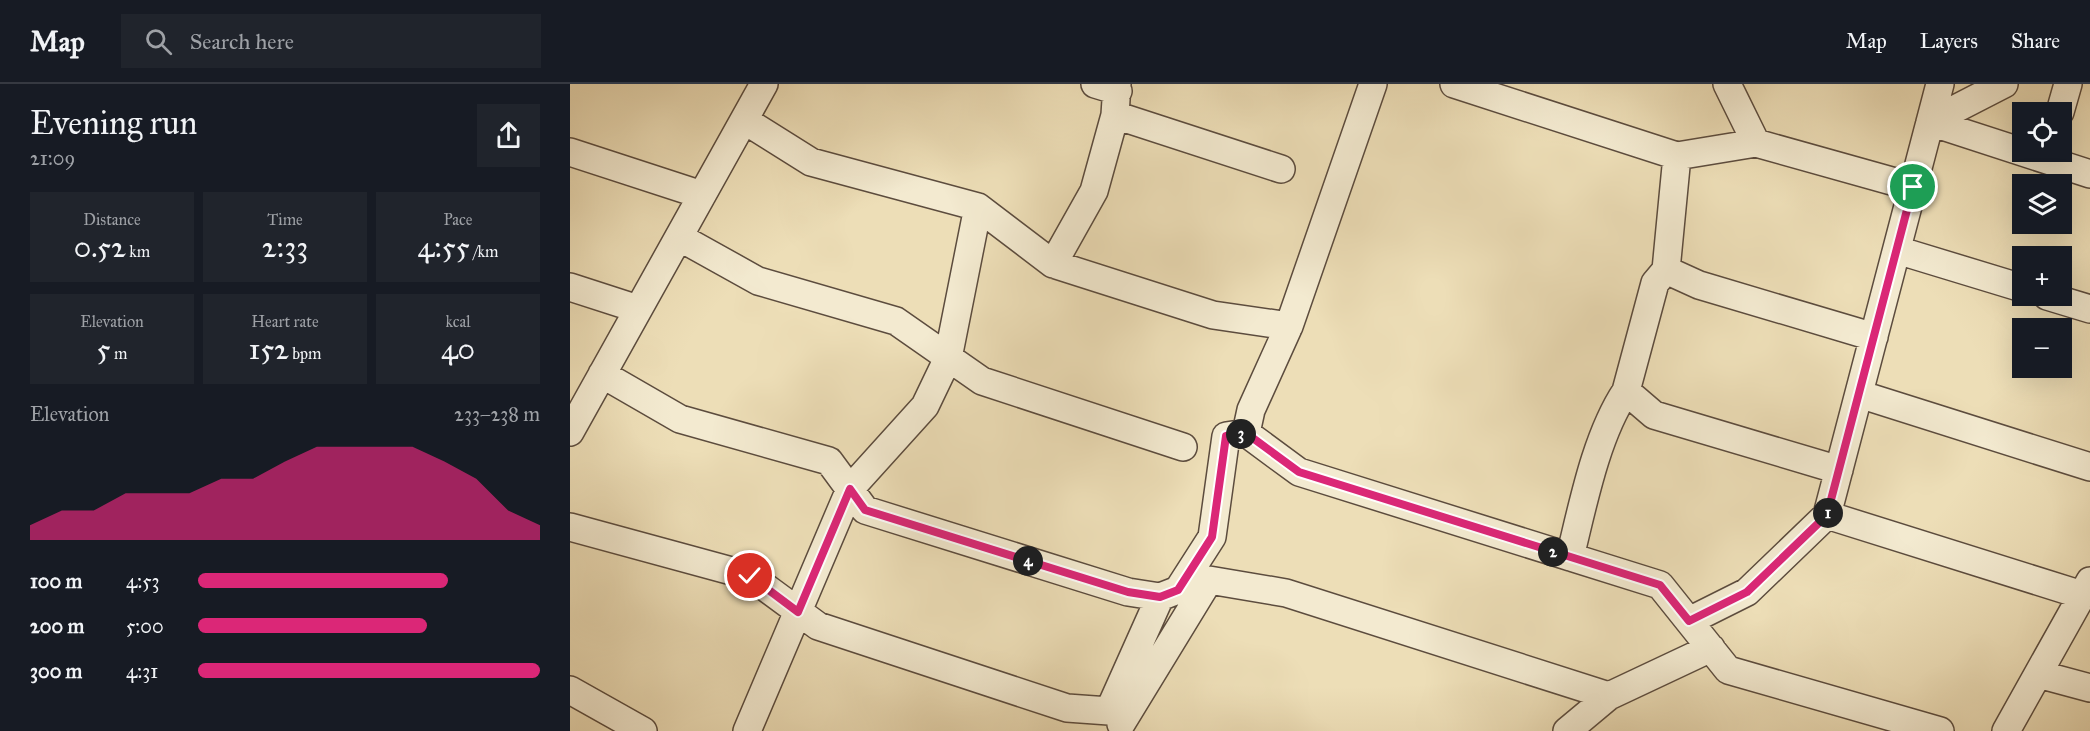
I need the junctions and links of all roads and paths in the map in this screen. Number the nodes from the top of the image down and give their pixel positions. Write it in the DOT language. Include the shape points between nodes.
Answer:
graph roads {
  1 [pos="764,84"];
  2 [pos="1373,84"];
  3 [pos="1454,84"];
  4 [pos="1727,84"];
  5 [pos="1940,84"];
  6 [pos="2004,84"];
  7 [pos="2068,84"];
  8 [pos="1112,94"];
  9 [pos="2063,102"];
  10 [pos="744,120"];
  11 [pos="1930,122"];
  12 [pos="1756,143"];
  13 [pos="2012,145"];
  14 [pos="570,152"];
  15 [pos="1677,156"];
  16 [pos="2063,162"];
  17 [pos="1281,169"];
  18 [pos="2090,174"];
  19 [pos="1913,187"];
  20 [pos="702,195"];
  21 [pos="978,207"];
  22 [pos="679,237"];
  23 [pos="1897,250"];
  24 [pos="1053,264"];
  25 [pos="1666,270"];
  26 [pos="2012,285"];
  27 [pos="570,287"];
  28 [pos="2072,304"];
  29 [pos="639,309"];
  30 [pos="2090,309"];
  31 [pos="1289,326"];
  32 [pos="1874,337"];
  33 [pos="948,358"];
  34 [pos="602,374"];
  35 [pos="1626,391"];
  36 [pos="1859,394"];
  37 [pos="571,427"];
  38 [pos="1246,433"];
  39 [pos="1183,447"];
  40 [pos="2090,467"];
  41 [pos="1839,470"];
  42 [pos="850,489"];
  43 [pos="1827,515"];
  44 [pos="570,527"];
  45 [pos="1570,557"];
  46 [pos="2086,588"];
  47 [pos="1160,597"];
  48 [pos="798,612"];
  49 [pos="1689,621"];
  50 [pos="1711,648"];
  51 [pos="2038,674"];
  52 [pos="2090,688"];
  53 [pos="570,690"];
  54 [pos="1609,696"];
  55 [pos="1121,724"];
  56 [pos="643,731"];
  57 [pos="747,731"];
  58 [pos="1568,731"];
  59 [pos="1940,731"];
  60 [pos="2006,731"];
  1 -- 10 [label="street"];
  2 -- 31 [label="street"];
  3 -- 15 [label="street"];
  4 -- 12 [label="street"];
  5 -- 11 [label="street"];
  6 -- 11 [label="street"];
  7 -- 9 [label="street"];
  8 -- 17 [label="street"];
  8 -- 24 [label="street" via="1094,190"];
  10 -- 20 [label="street"];
  10 -- 21 [label="street" via="811,162"];
  11 -- 13 [label="street"];
  11 -- 19 [label="street"];
  12 -- 15 [label="street"];
  12 -- 19 [label="street"];
  14 -- 20 [label="street"];
  15 -- 25 [label="street"];
  16 -- 18 [label="street"];
  19 -- 23 [label="street"];
  20 -- 22 [label="street"];
  21 -- 24 [label="street"];
  21 -- 33 [label="street"];
  22 -- 29 [label="street"];
  22 -- 33 [label="street" via="758,281 896,321"];
  23 -- 26 [label="street"];
  23 -- 32 [label="street"];
  24 -- 31 [label="street" via="1213,315"];
  25 -- 32 [label="street" via="1699,285"];
  25 -- 35 [label="street" via="1655,283"];
  27 -- 29 [label="street"];
  28 -- 30 [label="street"];
  29 -- 34 [label="street"];
  31 -- 38 [label="street" via="1251,410"];
  32 -- 36 [label="street"];
  33 -- 39 [label="street" via="982,381"];
  33 -- 42 [label="street" via="926,406"];
  34 -- 37 [label="street"];
  34 -- 42 [label="street" via="680,419 829,461"];
  35 -- 41 [label="street" via="1654,415"];
  35 -- 45 [label="street" via="1616,406 1589,477"];
  36 -- 40 [label="street"];
  36 -- 41 [label="street"];
  38 -- 45 [label="street" via="1299,472"];
  38 -- 47 [label="street" via="1226,436 1212,537 1178,590"];
  41 -- 43 [label="street"];
  42 -- 47 [label="street" via="865,510 1128,592"];
  42 -- 48 [label="street"];
  43 -- 46 [label="street"];
  43 -- 49 [label="street" via="1747,592"];
  44 -- 48 [label="street" via="750,576"];
  45 -- 49 [label="street" via="1660,585"];
  46 -- 51 [label="street"];
  47 -- 48 [label="street" via="1109,711 1067,708 818,626"];
  48 -- 57 [label="street"];
  49 -- 50 [label="street"];
  50 -- 54 [label="street"];
  50 -- 59 [label="street" via="1728,670"];
  51 -- 52 [label="street"];
  51 -- 60 [label="street"];
  53 -- 56 [label="street"];
  54 -- 55 [label="street" via="1286,592 1209,580"];
  54 -- 58 [label="street"];
}
